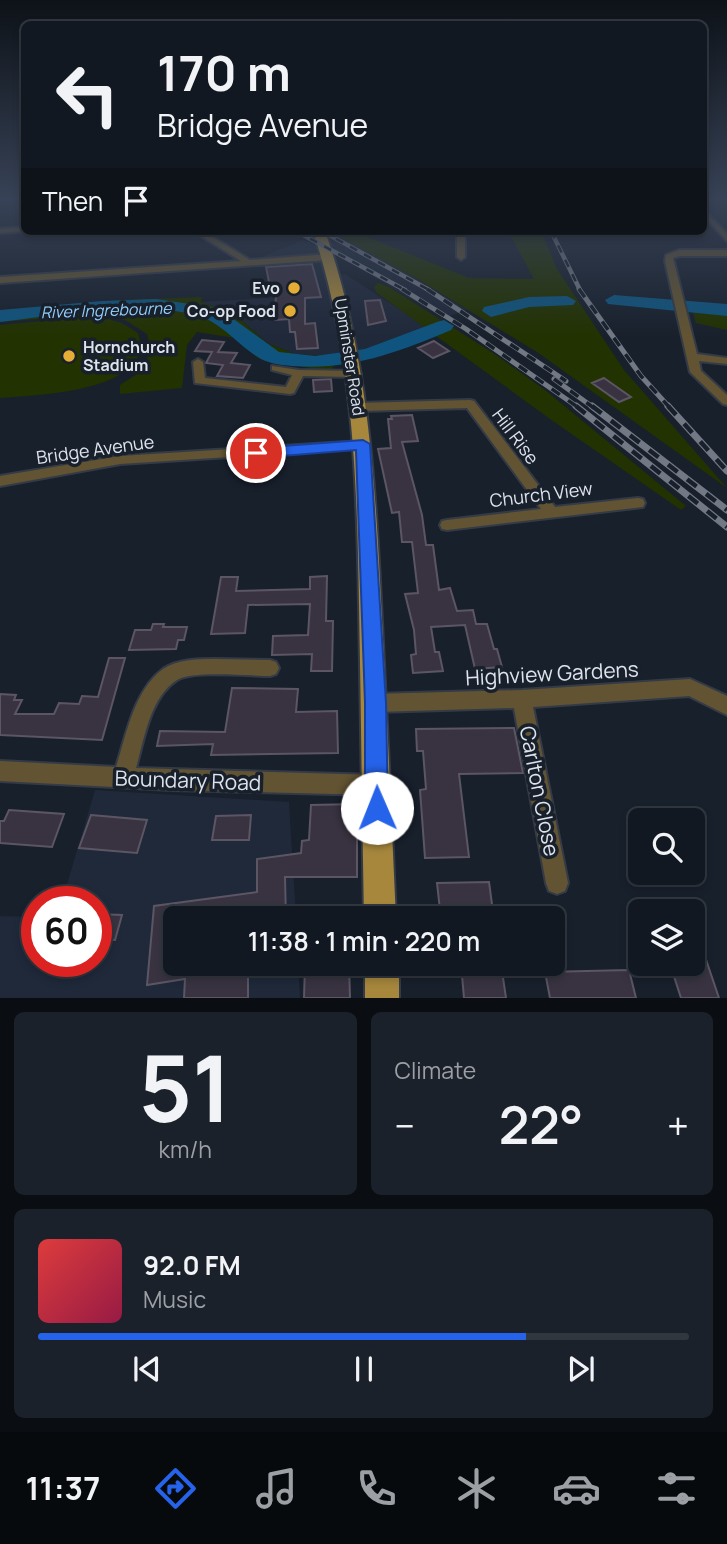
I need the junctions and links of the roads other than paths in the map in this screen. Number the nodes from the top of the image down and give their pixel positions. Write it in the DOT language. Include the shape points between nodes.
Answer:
graph roads {
  1 [pos="220,245"];
  2 [pos="324,245"];
  3 [pos="461,245"];
  4 [pos="727,253"];
  5 [pos="329,257"];
  6 [pos="461,257"];
  7 [pos="247,262"];
  8 [pos="0,280"];
  9 [pos="692,357"];
  10 [pos="727,361"];
  11 [pos="198,362"];
  12 [pos="353,364"];
  13 [pos="275,368"];
  14 [pos="299,373"];
  15 [pos="727,401"];
  16 [pos="359,407"];
  17 [pos="363,444"];
  18 [pos="0,481"];
  19 [pos="638,503"];
  20 [pos="551,512"];
  21 [pos="447,525"];
  22 [pos="270,668"];
  23 [pos="522,699"];
  24 [pos="375,703"];
  25 [pos="727,706"];
  26 [pos="0,771"];
  27 [pos="123,778"];
  28 [pos="376,785"];
  29 [pos="558,883"];
  30 [pos="380,906"];
  31 [pos="382,976"];
  32 [pos="382,998"];
  1 -- 7 [label="street"];
  2 -- 5 [label="main road, Upminster Road"];
  3 -- 6 [label="street"];
  4 -- 9 [label="street" via="669,257"];
  5 -- 7 [label="street"];
  5 -- 12 [label="main road, Upminster Road" via="342,298"];
  7 -- 8 [label="street"];
  9 -- 10 [label="street"];
  9 -- 15 [label="street" via="696,372"];
  11 -- 14 [label="street" via="199,381 290,391"];
  12 -- 14 [label="street"];
  12 -- 16 [label="main road, Upminster Road"];
  13 -- 14 [label="street"];
  16 -- 17 [label="main road, Upminster Road"];
  16 -- 20 [label="street, Hill Rise" via="470,404"];
  17 -- 18 [label="street, Bridge Avenue" via="130,459"];
  17 -- 24 [label="main road, Upminster Road"];
  19 -- 20 [label="street, Church View"];
  20 -- 21 [label="street, Church View"];
  22 -- 27 [label="street" via="181,670 159,682"];
  23 -- 24 [label="street, Highview Gardens"];
  23 -- 25 [label="street, Highview Gardens" via="690,687"];
  23 -- 29 [label="street, Carlton Close"];
  24 -- 28 [label="main road, Upminster Road"];
  26 -- 27 [label="street, Boundary Road"];
  27 -- 28 [label="street, Boundary Road"];
  28 -- 30 [label="main road, Upminster Road"];
  31 -- 32 [label="main road"];
}
